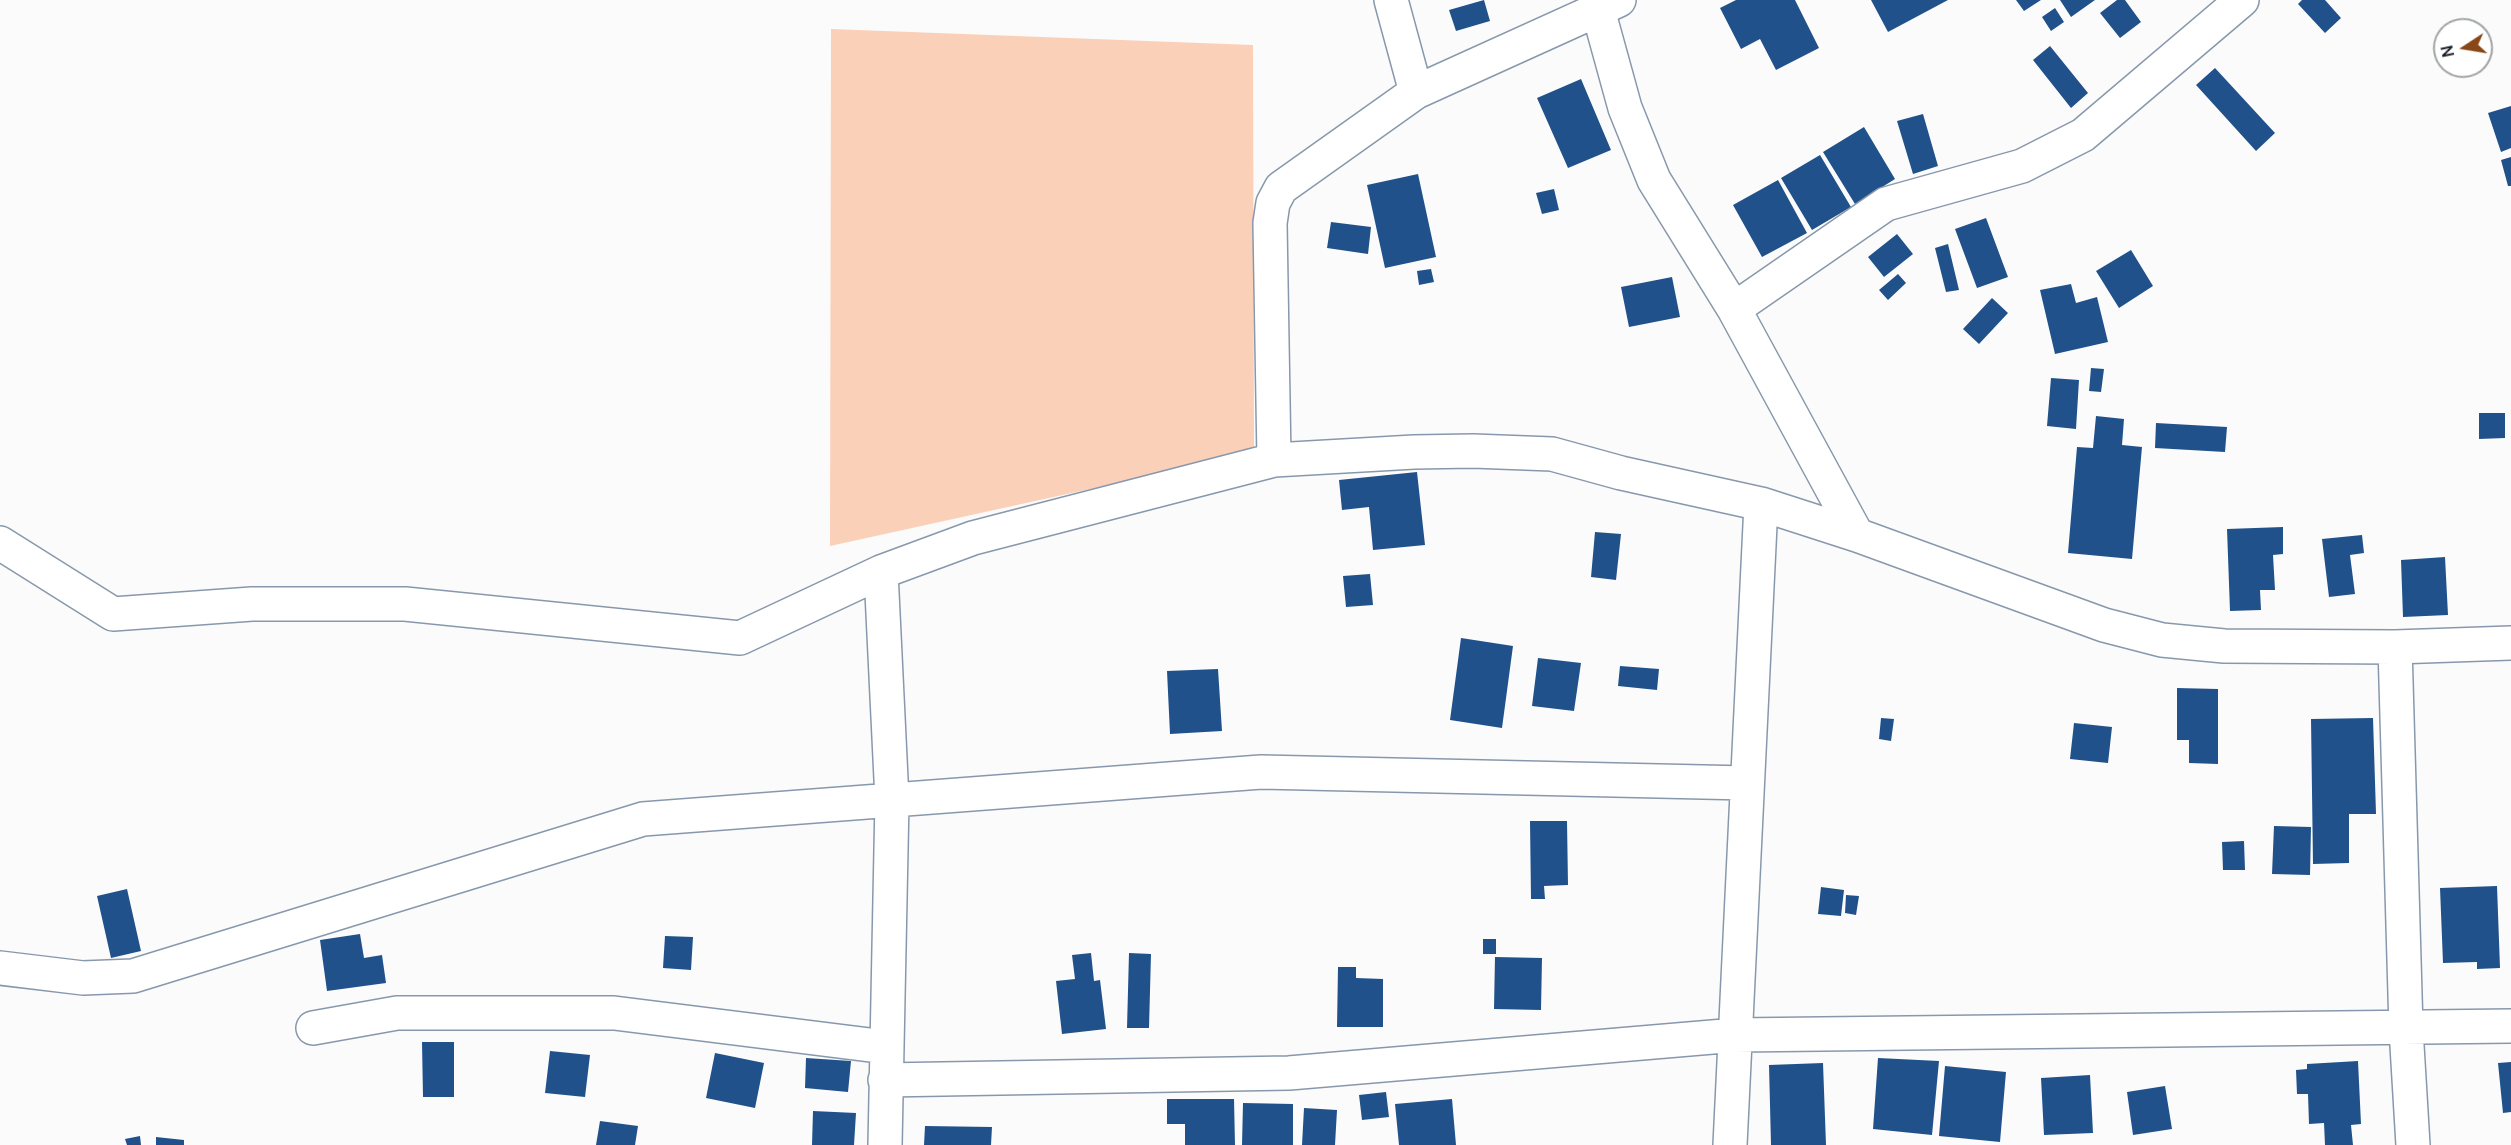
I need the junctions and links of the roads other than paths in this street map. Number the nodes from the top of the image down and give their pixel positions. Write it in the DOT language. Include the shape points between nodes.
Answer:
graph roads {
  1 [pos="1391,0"];
  2 [pos="2242,0"];
  3 [pos="1606,3"];
  4 [pos="1416,92"];
  5 [pos="1734,309"];
  6 [pos="1274,460"];
  7 [pos="1761,504"];
  8 [pos="1857,536"];
  9 [pos="0,543"];
  10 [pos="881,572"];
  11 [pos="2511,643"];
  12 [pos="2395,647"];
  13 [pos="1748,783"];
  14 [pos="892,801"];
  15 [pos="0,968"];
  16 [pos="2511,1026"];
  17 [pos="313,1028"];
  18 [pos="2406,1029"];
  19 [pos="1736,1035"];
  20 [pos="886,1047"];
  21 [pos="885,1080"];
  22 [pos="885,1145"];
  23 [pos="1730,1145"];
  24 [pos="2413,1145"];
  1 -- 4 [label="street"];
  2 -- 5 [label="street" via="2083,135 2022,166 1886,204"];
  3 -- 4 [label="street"];
  3 -- 5 [label="street" via="1625,108 1654,180"];
  4 -- 6 [label="street" via="1281,188 1273,203 1270,223"];
  5 -- 8 [label="street"];
  6 -- 7 [label="street" via="1413,452 1552,454"];
  6 -- 10 [label="street" via="973,538"];
  7 -- 8 [label="street"];
  7 -- 13 [label="street"];
  8 -- 12 [label="street" via="2104,625 2162,640 2224,646"];
  9 -- 10 [label="street" via="113,614 252,604 405,604 740,638"];
  10 -- 14 [label="street"];
  11 -- 12 [label="street"];
  12 -- 18 [label="street"];
  13 -- 14 [label="street" via="1261,772"];
  13 -- 19 [label="street"];
  14 -- 15 [label="street" via="643,819 133,976 83,978"];
  14 -- 20 [label="street"];
  16 -- 18 [label="street"];
  17 -- 20 [label="street" via="397,1013 614,1014"];
  18 -- 19 [label="street"];
  18 -- 24 [label="street"];
  19 -- 21 [label="street" via="1289,1073"];
  19 -- 23 [label="street"];
  20 -- 21 [label="street"];
  21 -- 22 [label="street"];
}
